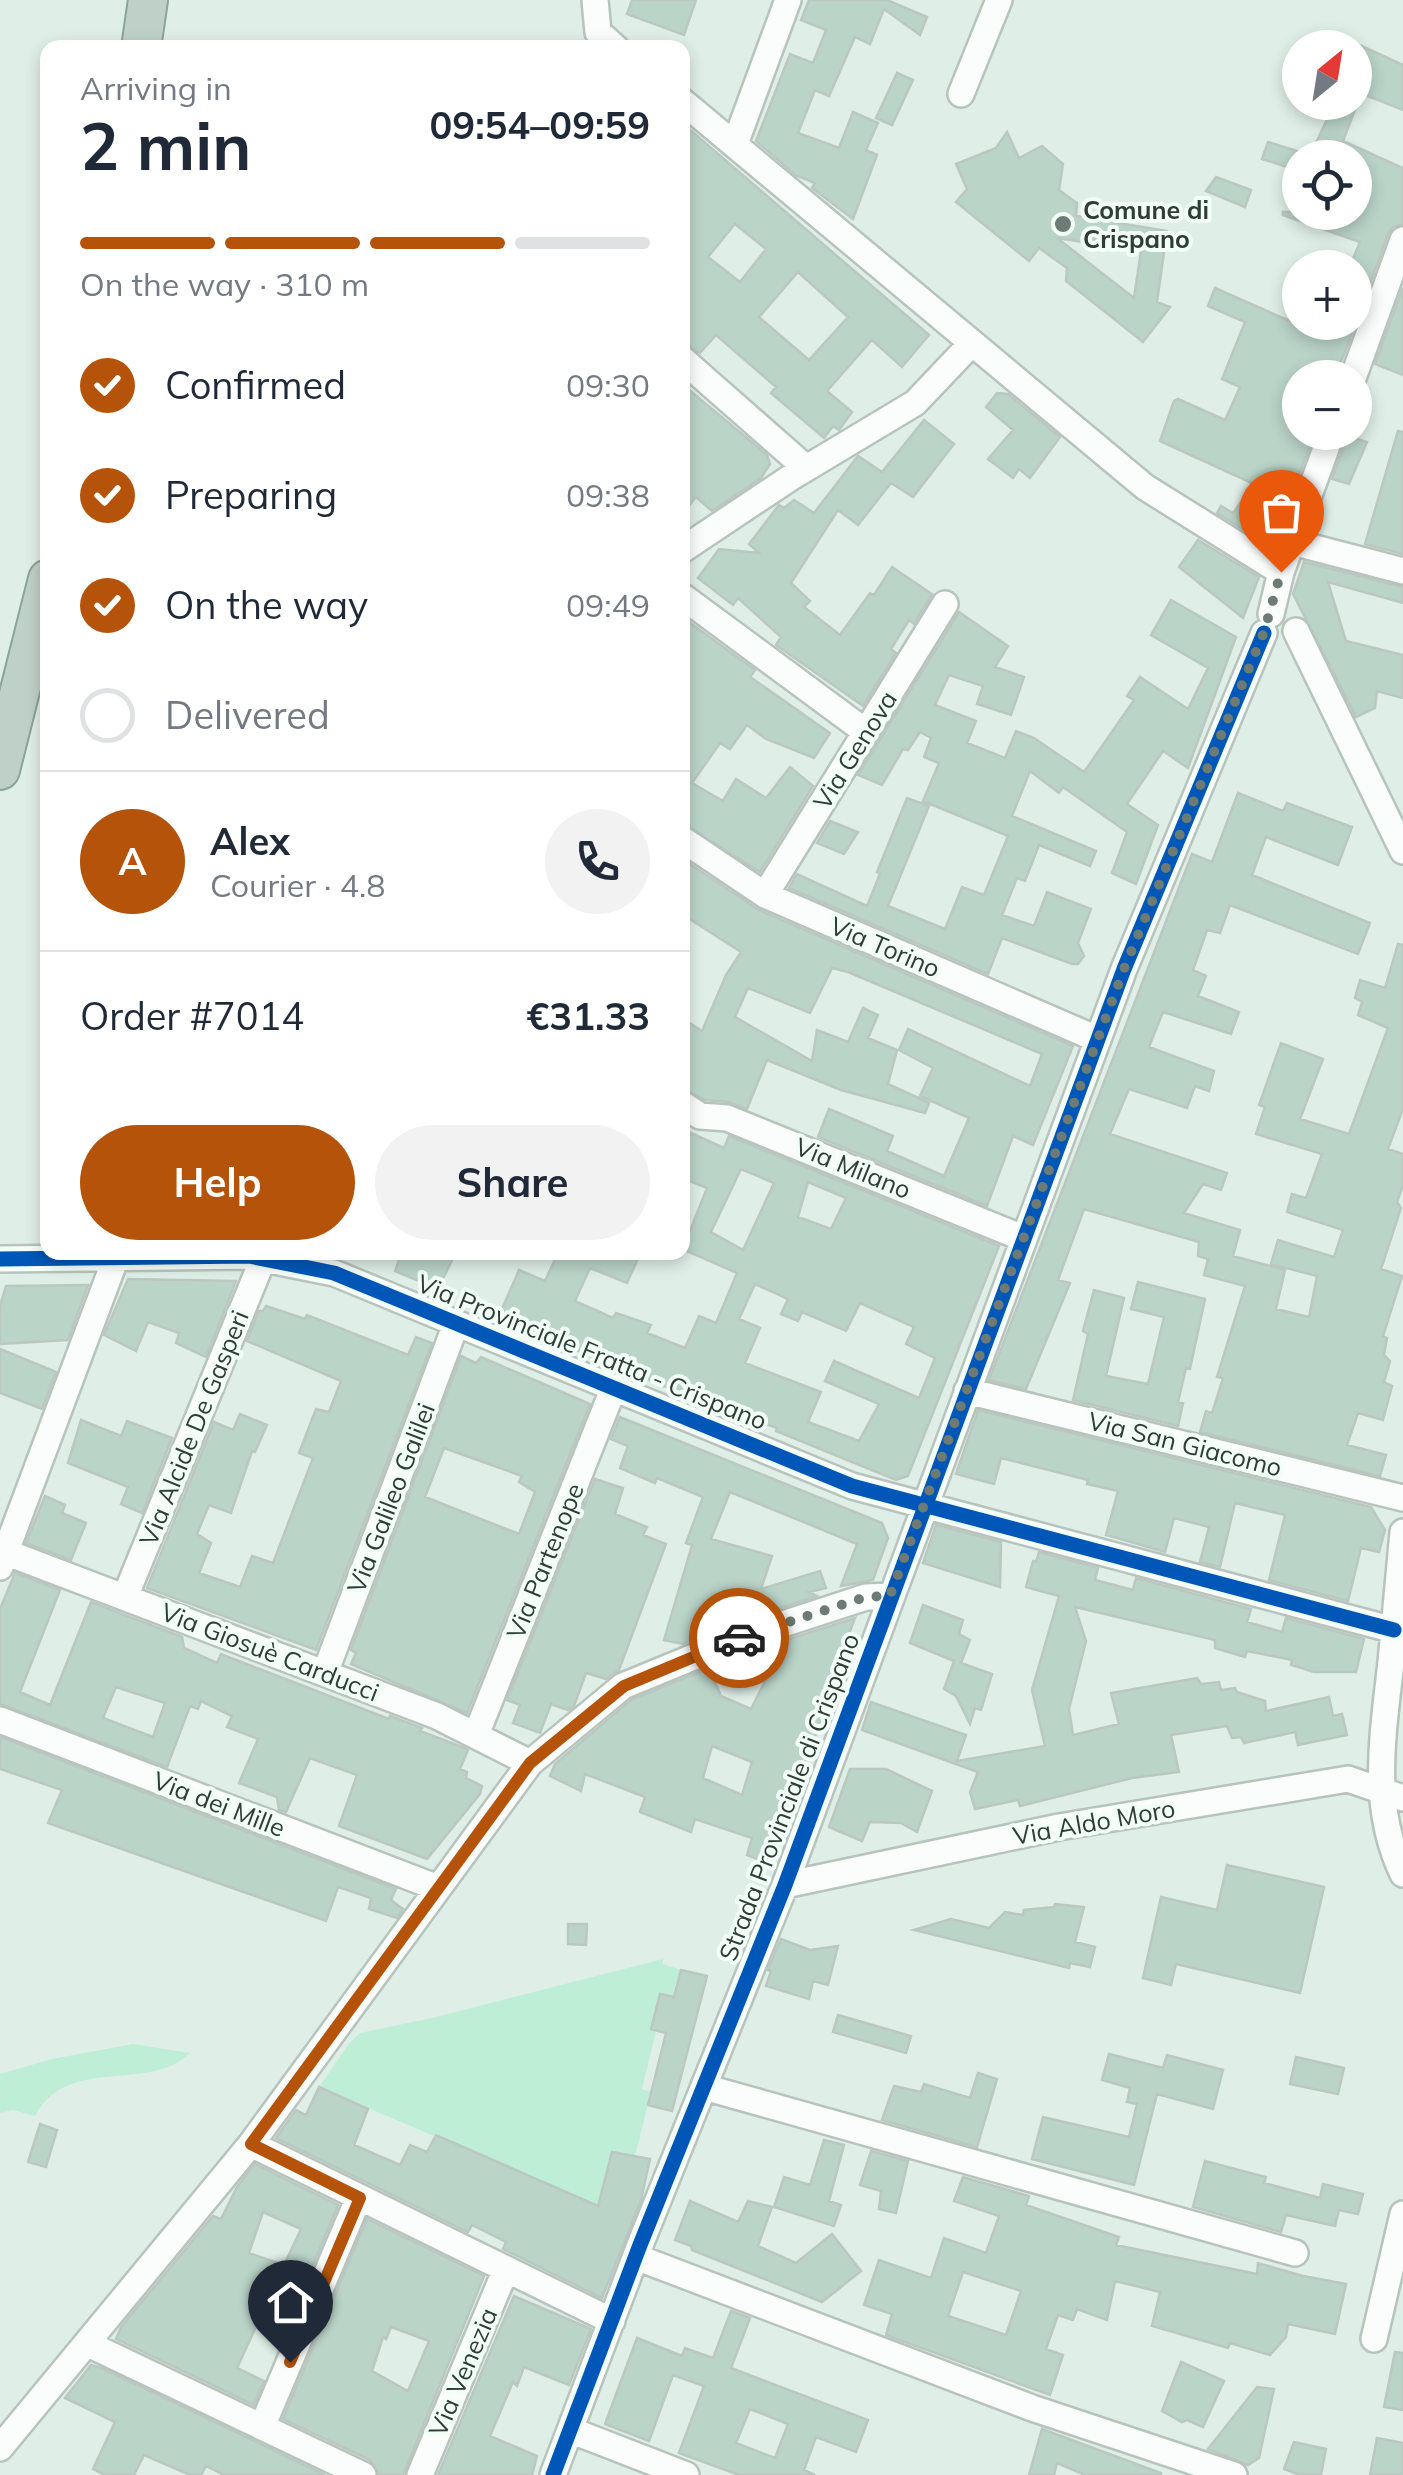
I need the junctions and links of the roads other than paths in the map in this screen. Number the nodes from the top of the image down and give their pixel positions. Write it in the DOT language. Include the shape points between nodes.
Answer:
graph roads {
  1 [pos="148,0"];
  2 [pos="788,0"];
  3 [pos="999,0"];
  4 [pos="593,2"];
  5 [pos="141,40"];
  6 [pos="604,40"];
  7 [pos="961,94"];
  8 [pos="690,107"];
  9 [pos="736,144"];
  10 [pos="1403,240"];
  11 [pos="972,343"];
  12 [pos="1360,360"];
  13 [pos="690,366"];
  14 [pos="1325,450"];
  15 [pos="806,468"];
  16 [pos="1292,542"];
  17 [pos="690,545"];
  18 [pos="1403,571"];
  19 [pos="1281,572"];
  20 [pos="690,602"];
  21 [pos="945,604"];
  22 [pos="40,611"];
  23 [pos="1267,623"];
  24 [pos="866,732"];
  25 [pos="0,770"];
  26 [pos="690,844"];
  27 [pos="1403,850"];
  28 [pos="765,895"];
  29 [pos="1097,1039"];
  30 [pos="690,1109"];
  31 [pos="1023,1238"];
  32 [pos="40,1258"];
  33 [pos="0,1259"];
  34 [pos="115,1260"];
  35 [pos="263,1260"];
  36 [pos="301,1260"];
  37 [pos="456,1324"];
  38 [pos="614,1388"];
  39 [pos="968,1390"];
  40 [pos="1403,1498"];
  41 [pos="923,1504"];
  42 [pos="1403,1532"];
  43 [pos="3,1559"];
  44 [pos="890,1596"];
  45 [pos="124,1597"];
  46 [pos="1394,1630"];
  47 [pos="325,1673"];
  48 [pos="0,1720"];
  49 [pos="476,1736"];
  50 [pos="530,1763"];
  51 [pos="1392,1794"];
  52 [pos="1403,1874"];
  53 [pos="785,1885"];
  54 [pos="438,1888"];
  55 [pos="704,2087"];
  56 [pos="251,2144"];
  57 [pos="360,2198"];
  58 [pos="1403,2214"];
  59 [pos="1295,2253"];
  60 [pos="636,2257"];
  61 [pos="506,2269"];
  62 [pos="612,2320"];
  63 [pos="1374,2339"];
  64 [pos="88,2344"];
  65 [pos="262,2427"];
  66 [pos="570,2430"];
  67 [pos="0,2448"];
  68 [pos="362,2475"];
  69 [pos="420,2475"];
  70 [pos="553,2475"];
  71 [pos="686,2475"];
  72 [pos="1234,2475"];
  1 -- 5 [label="highway"];
  2 -- 9 [label="street"];
  3 -- 7 [label="street"];
  4 -- 6 [label="street"];
  8 -- 9 [label="street"];
  9 -- 11 [label="street"];
  10 -- 12 [label="street"];
  11 -- 15 [label="street" via="915,403"];
  11 -- 19 [label="street" via="1145,487"];
  13 -- 15 [label="street"];
  14 -- 16 [label="street, Strada Provinciale di Crispano"];
  15 -- 17 [label="street"];
  16 -- 18 [label="street"];
  16 -- 19 [label="street, Strada Provinciale di Crispano"];
  19 -- 23 [label="street, Strada Provinciale di Crispano"];
  20 -- 24 [label="street"];
  21 -- 24 [label="street, Via Genova"];
  22 -- 25 [label="highway"];
  23 -- 27 [label="street" via="1273,644 1287,642 1296,631"];
  23 -- 29 [label="street, Strada Provinciale di Crispano"];
  24 -- 28 [label="street, Via Genova"];
  26 -- 28 [label="street, Via Torino"];
  28 -- 29 [label="street, Via Torino"];
  29 -- 31 [label="street, Strada Provinciale di Crispano"];
  30 -- 31 [label="street, Via Milano" via="727,1118"];
  31 -- 39 [label="street, Strada Provinciale di Crispano"];
  32 -- 33 [label="street, Via Provinciale Fratta - Crispano"];
  34 -- 43 [label="street"];
  35 -- 45 [label="street, Via Alcide De Gasperi"];
  36 -- 37 [label="street, Via Provinciale Fratta - Crispano"];
  37 -- 38 [label="street, Via Provinciale Fratta - Crispano"];
  37 -- 47 [label="street, Via Galileo Galilei"];
  38 -- 41 [label="street, Via Provinciale Fratta - Crispano" via="852,1486"];
  38 -- 49 [label="street, Via Partenope"];
  39 -- 40 [label="street, Via San Giacomo"];
  39 -- 41 [label="street, Strada Provinciale di Crispano"];
  41 -- 44 [label="street, Strada Provinciale di Crispano"];
  41 -- 46 [label="street, Via Provinciale Fratta - Crispano"];
  42 -- 46 [label="street"];
  43 -- 45 [label="street, Via Giosuè Carducci"];
  44 -- 50 [label="street" via="866,1597 740,1638 624,1686"];
  44 -- 53 [label="street, Strada Provinciale di Crispano"];
  45 -- 47 [label="street, Via Giosuè Carducci"];
  46 -- 51 [label="street" via="1382,1741"];
  47 -- 49 [label="street, Via Giosuè Carducci"];
  48 -- 54 [label="street, Via dei Mille"];
  49 -- 50 [label="street, Via Giosuè Carducci"];
  50 -- 54 [label="street"];
  51 -- 52 [label="street" via="1389,1846"];
  51 -- 53 [label="street, Via Aldo Moro" via="1348,1779 1059,1826"];
  53 -- 55 [label="street, Strada Provinciale di Crispano"];
  54 -- 56 [label="street"];
  55 -- 59 [label="street"];
  55 -- 60 [label="street, Strada Provinciale di Crispano"];
  56 -- 57 [label="street"];
  56 -- 64 [label="street"];
  57 -- 61 [label="street"];
  57 -- 65 [label="street"];
  58 -- 63 [label="street"];
  60 -- 62 [label="street, Strada Provinciale di Crispano"];
  60 -- 72 [label="street" via="1032,2408"];
  61 -- 62 [label="street"];
  61 -- 69 [label="street, Via Venezia"];
  62 -- 66 [label="street, Strada Provinciale di Crispano"];
  64 -- 65 [label="street"];
  64 -- 67 [label="street"];
  65 -- 68 [label="street"];
  66 -- 70 [label="street, Strada Provinciale di Crispano"];
  66 -- 71 [label="street"];
}
